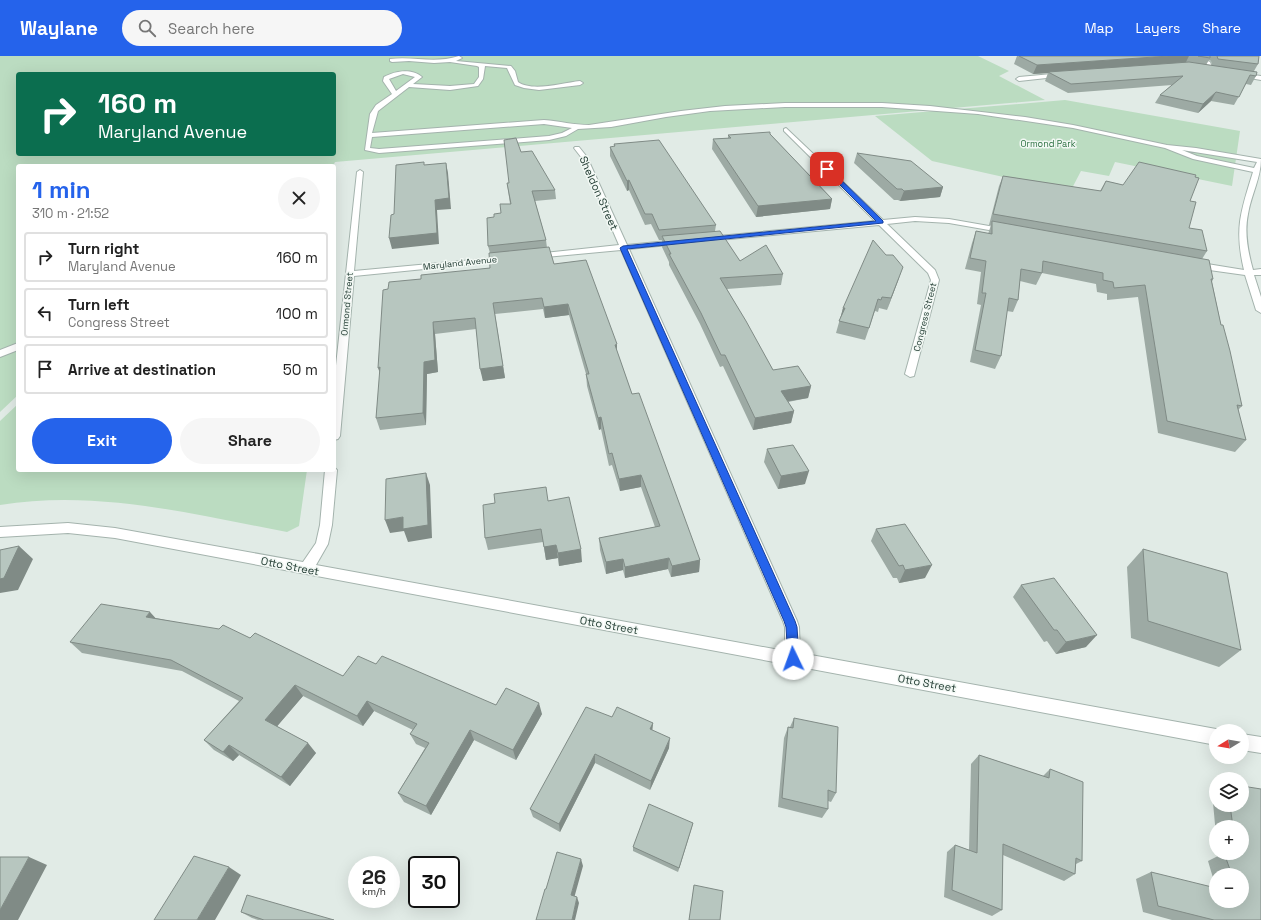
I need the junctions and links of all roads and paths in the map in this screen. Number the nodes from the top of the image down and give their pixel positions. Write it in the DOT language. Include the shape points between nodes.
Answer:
graph roads {
  1 [pos="465,56"];
  2 [pos="1193,56"];
  3 [pos="392,60"];
  4 [pos="452,62"];
  5 [pos="477,64"];
  6 [pos="1217,71"];
  7 [pos="1232,73"];
  8 [pos="1066,75"];
  9 [pos="1261,78"];
  10 [pos="1019,79"];
  11 [pos="580,83"];
  12 [pos="409,85"];
  13 [pos="395,94"];
  14 [pos="577,127"];
  15 [pos="786,130"];
  16 [pos="369,135"];
  17 [pos="1167,147"];
  18 [pos="577,148"];
  19 [pos="1260,159"];
  20 [pos="1257,171"];
  21 [pos="360,172"];
  22 [pos="881,222"];
  23 [pos="1018,233"];
  24 [pos="623,248"];
  25 [pos="1188,264"];
  26 [pos="1261,272"];
  27 [pos="1249,273"];
  28 [pos="349,274"];
  29 [pos="1261,310"];
  30 [pos="16,347"];
  31 [pos="0,354"];
  32 [pos="910,374"];
  33 [pos="336,414"];
  34 [pos="331,472"];
  35 [pos="0,532"];
  36 [pos="306,569"];
  37 [pos="793,659"];
  38 [pos="1209,736"];
  39 [pos="1249,743"];
  40 [pos="1261,745"];
  1 -- 4 [label="street"];
  2 -- 6 [label="street" via="1208,63 1207,69"];
  3 -- 4 [label="street" via="406,56"];
  4 -- 5 [label="street"];
  5 -- 11 [label="street" via="509,67 517,84 525,87"];
  5 -- 12 [label="street" via="482,66 482,75 476,85 450,88"];
  7 -- 9 [label="street"];
  8 -- 10 [label="street"];
  12 -- 13 [label="street"];
  12 -- 13 [label="street" via="418,80 418,75 402,73 390,76 386,81"];
  13 -- 16 [label="street" via="374,109"];
  14 -- 16 [label="street" via="544,122"];
  14 -- 16 [label="street" via="565,134 549,138 379,151 368,149"];
  14 -- 17 [label="street" via="693,111 835,104 889,105 1002,115"];
  15 -- 22 [label="street, Congress Street"];
  17 -- 19 [label="street"];
  17 -- 20 [label="street" via="1195,158"];
  18 -- 24 [label="street, Sheldon Street" via="584,157"];
  19 -- 20 [label="street"];
  20 -- 27 [label="street" via="1244,215 1243,243"];
  21 -- 28 [label="street, Ormond Street"];
  22 -- 23 [label="street, Maryland Avenue" via="931,219"];
  22 -- 24 [label="street, Maryland Avenue"];
  22 -- 32 [label="street, Congress Street" via="932,272 935,280"];
  24 -- 28 [label="street, Maryland Avenue"];
  24 -- 37 [label="street, Sheldon Street" via="790,621"];
  25 -- 27 [label="street"];
  26 -- 27 [label="street"];
  27 -- 29 [label="street"];
  28 -- 33 [label="street, Ormond Street"];
  30 -- 31 [label="street"];
  34 -- 36 [label="street" via="322,544"];
  35 -- 36 [label="street, Otto Street" via="68,528 115,533"];
  36 -- 37 [label="street, Otto Street"];
  37 -- 38 [label="street, Otto Street"];
  39 -- 40 [label="street"];
}
